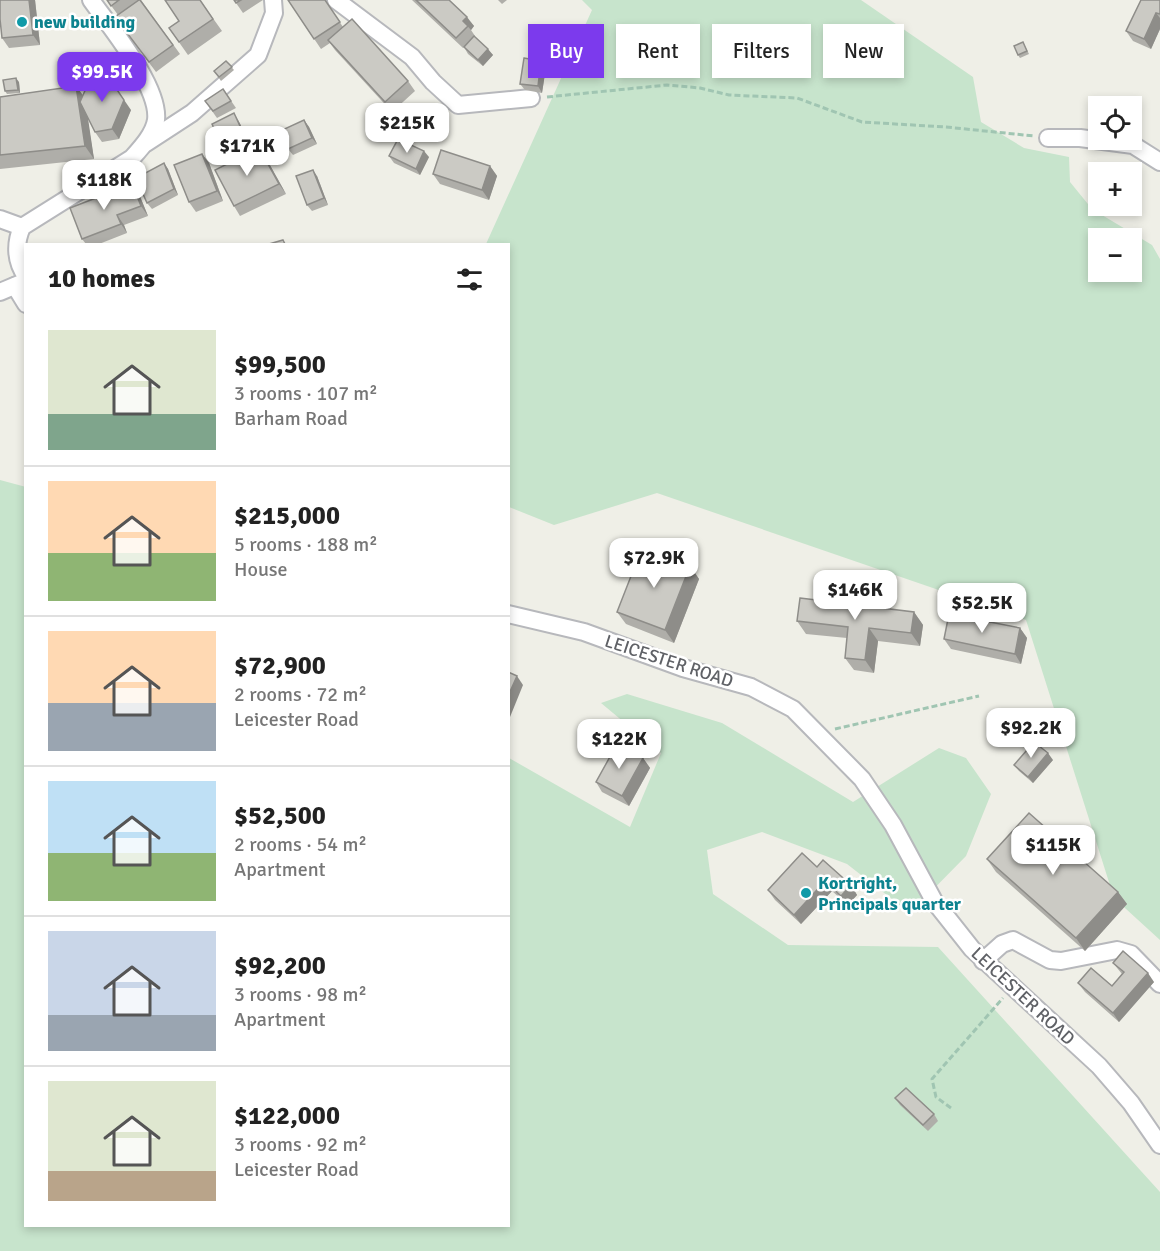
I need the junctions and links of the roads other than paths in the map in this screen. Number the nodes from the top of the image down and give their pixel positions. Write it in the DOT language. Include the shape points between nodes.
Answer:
graph roads {
  1 [pos="91,0"];
  2 [pos="273,0"];
  3 [pos="336,0"];
  4 [pos="531,98"];
  5 [pos="1048,138"];
  6 [pos="145,143"];
  7 [pos="1160,162"];
  8 [pos="0,219"];
  9 [pos="22,227"];
  10 [pos="16,284"];
  11 [pos="24,300"];
  12 [pos="510,614"];
  13 [pos="983,962"];
  14 [pos="1160,984"];
  15 [pos="1160,1145"];
  1 -- 6 [label="street" via="156,103 156,122"];
  2 -- 6 [label="street" via="274,13 258,55 192,113"];
  3 -- 4 [label="street" via="412,57 458,105"];
  5 -- 7 [label="street" via="1133,145"];
  6 -- 9 [label="street" via="132,158"];
  8 -- 9 [label="street"];
  9 -- 10 [label="street" via="17,239"];
  10 -- 11 [label="street"];
  12 -- 13 [label="street, LEICESTER ROAD" via="584,632 683,668 751,687 793,709 862,779 893,825 934,901"];
  13 -- 14 [label="street" via="1002,944 1013,940 1050,960 1117,950 1131,954"];
  13 -- 15 [label="street, LEICESTER ROAD" via="1099,1066"];
}
